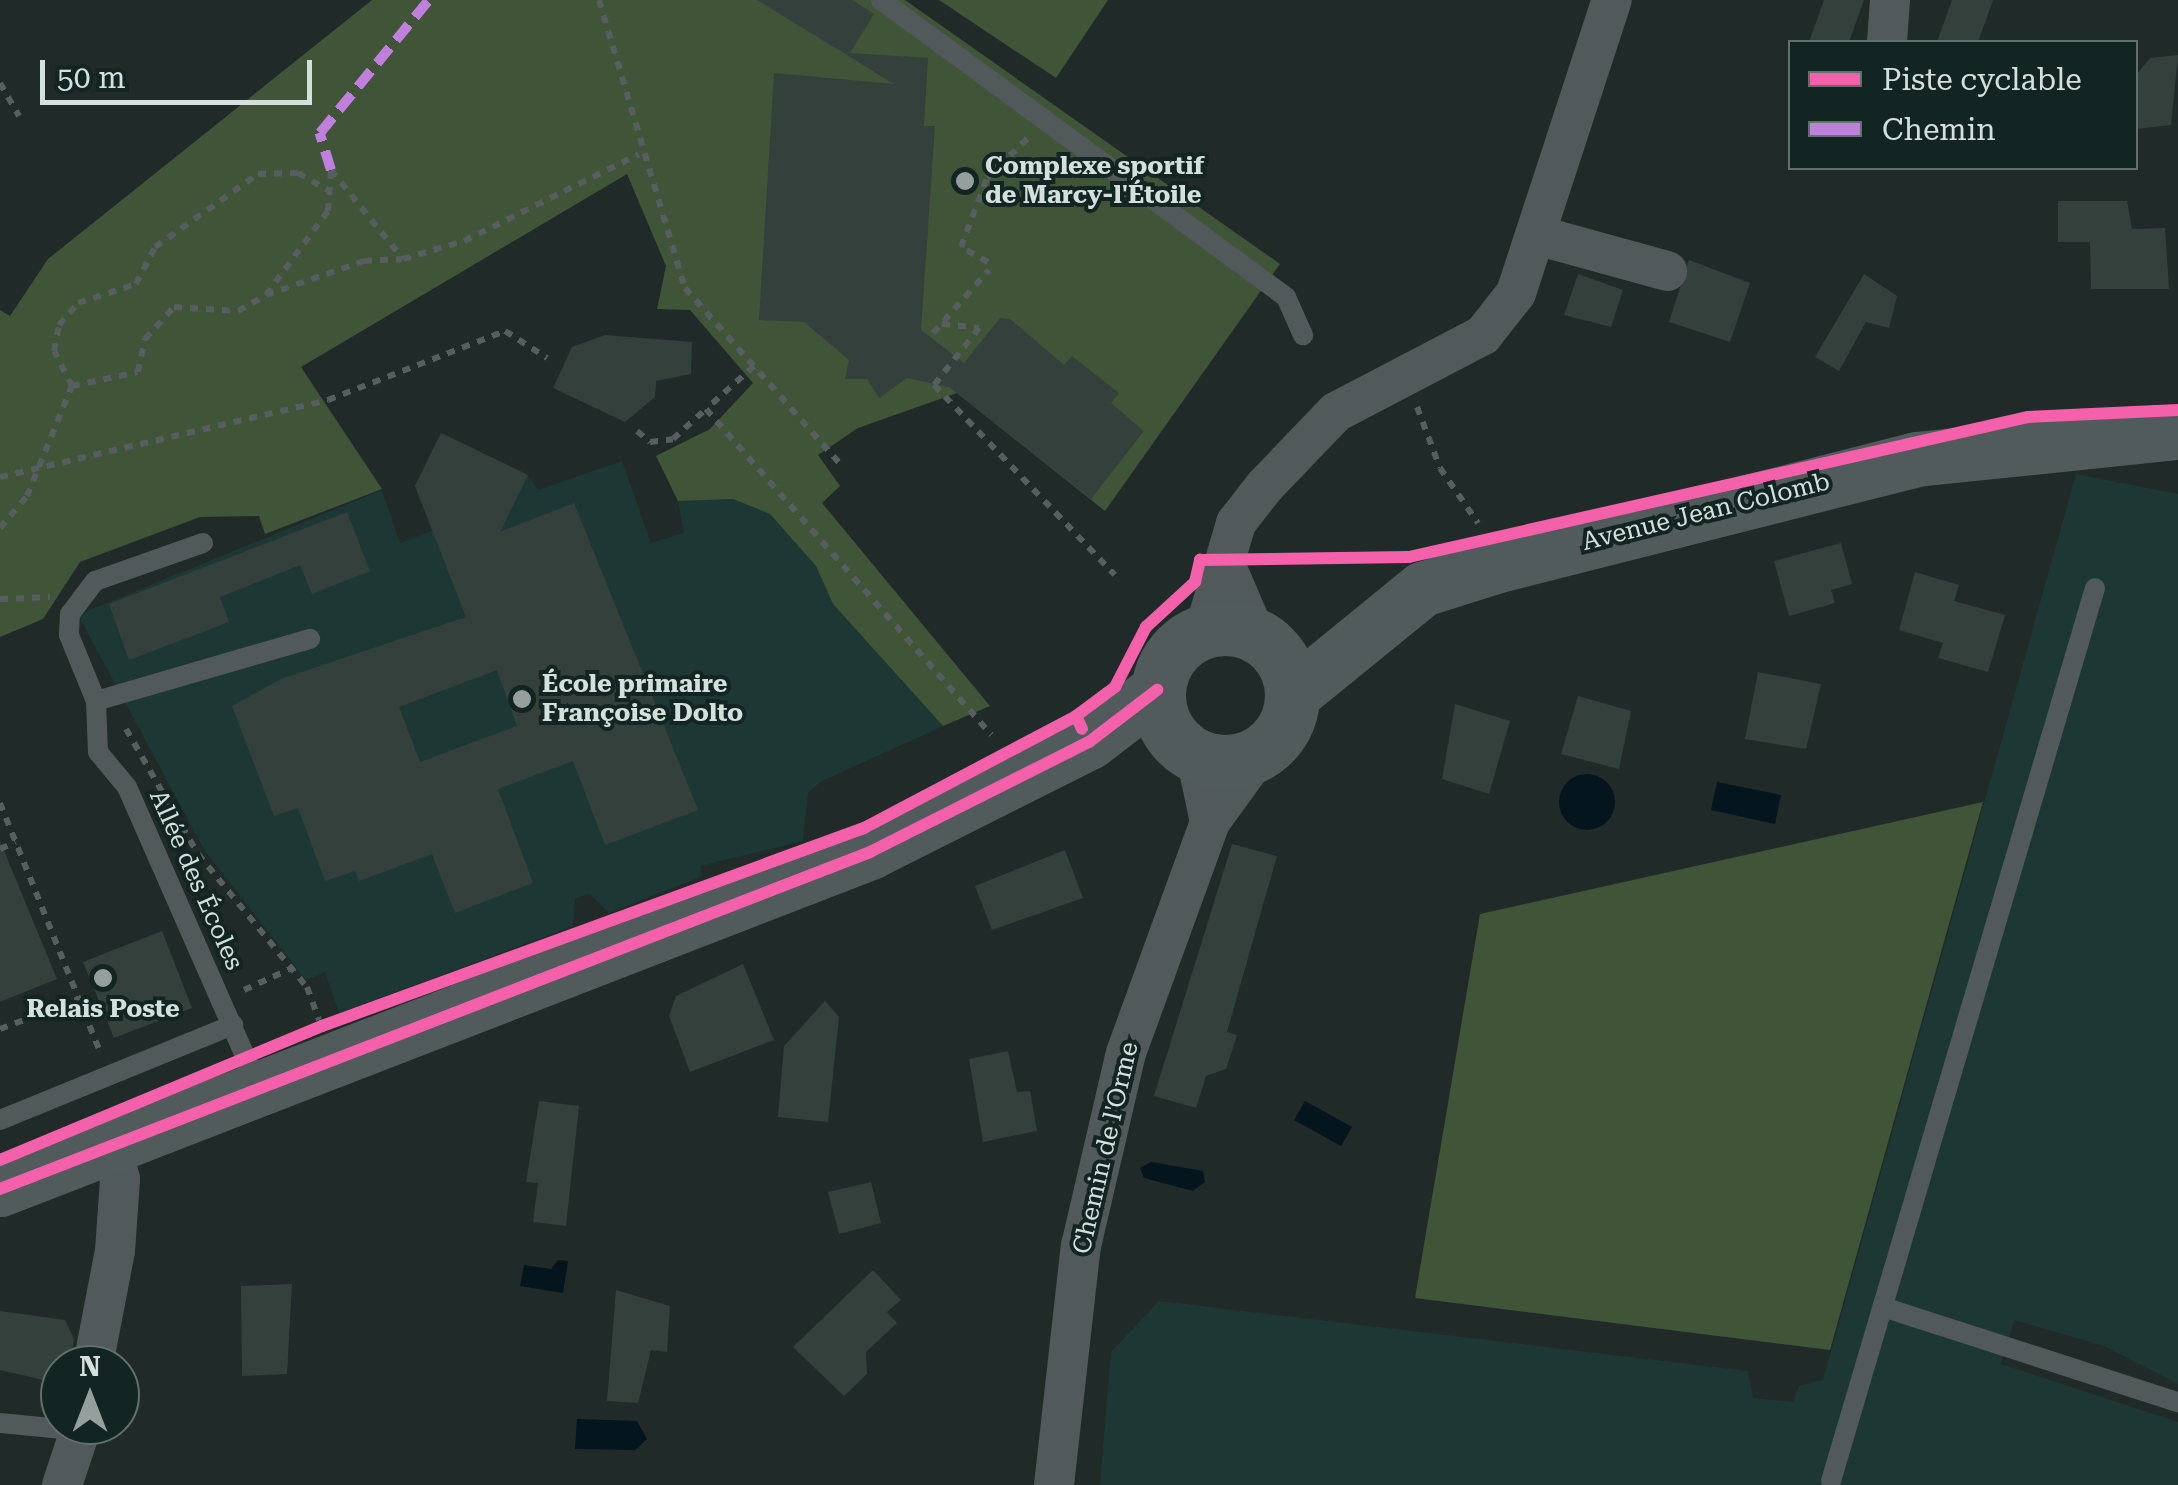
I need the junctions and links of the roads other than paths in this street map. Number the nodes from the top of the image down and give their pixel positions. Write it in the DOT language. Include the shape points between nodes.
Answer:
graph roads {
  1 [pos="881,0"];
  2 [pos="1612,0"];
  3 [pos="1890,0"];
  4 [pos="1887,40"];
  5 [pos="1540,236"];
  6 [pos="1667,271"];
  7 [pos="1303,335"];
  8 [pos="2178,432"];
  9 [pos="2119,436"];
  10 [pos="2178,453"];
  11 [pos="203,543"];
  12 [pos="2095,588"];
  13 [pos="310,639"];
  14 [pos="1257,653"];
  15 [pos="1157,690"];
  16 [pos="96,701"];
  17 [pos="1090,742"];
  18 [pos="1188,752"];
  19 [pos="1260,754"];
  20 [pos="1210,822"];
  21 [pos="233,1025"];
  22 [pos="257,1083"];
  23 [pos="0,1120"];
  24 [pos="111,1143"];
  25 [pos="0,1189"];
  26 [pos="1884,1307"];
  27 [pos="97,1345"];
  28 [pos="2178,1402"];
  29 [pos="0,1423"];
  30 [pos="40,1425"];
  31 [pos="75,1445"];
  32 [pos="1831,1481"];
  33 [pos="62,1485"];
  34 [pos="1054,1485"];
  1 -- 7 [label="lane" via="1286,298"];
  2 -- 5 [label="street"];
  3 -- 4 [label="street"];
  5 -- 6 [label="street"];
  5 -- 14 [label="street" via="1516,293 1484,335 1336,412 1236,523 1224,564"];
  8 -- 9 [label="street, Avenue Jean Colomb"];
  9 -- 10 [label="street, Avenue Jean Colomb"];
  9 -- 14 [label="street, Avenue Jean Colomb" via="1916,459 1498,565 1422,589 1366,629"];
  11 -- 16 [label="lane, Allée des Écoles" via="94,581 70,614"];
  12 -- 26 [label="lane"];
  13 -- 16 [label="lane"];
  14 -- 15 [label="street" via="1172,654"];
  14 -- 19 [label="street" via="1288,718"];
  15 -- 17 [label="street"];
  15 -- 18 [label="street"];
  16 -- 21 [label="lane, Allée des Écoles" via="98,752 127,787"];
  17 -- 18 [label="street"];
  17 -- 22 [label="street" via="870,852"];
  18 -- 19 [label="street"];
  18 -- 20 [label="street"];
  19 -- 20 [label="street, Chemin de l'Orme"];
  20 -- 34 [label="street, Chemin de l'Orme" via="1126,1052 1081,1246"];
  21 -- 22 [label="lane, Allée des Écoles"];
  21 -- 23 [label="lane"];
  22 -- 24 [label="street"];
  24 -- 25 [label="street"];
  24 -- 27 [label="street" via="120,1179 117,1233"];
  26 -- 28 [label="lane" via="2007,1341"];
  26 -- 32 [label="lane"];
  29 -- 30 [label="lane"];
  31 -- 33 [label="street"];
}
